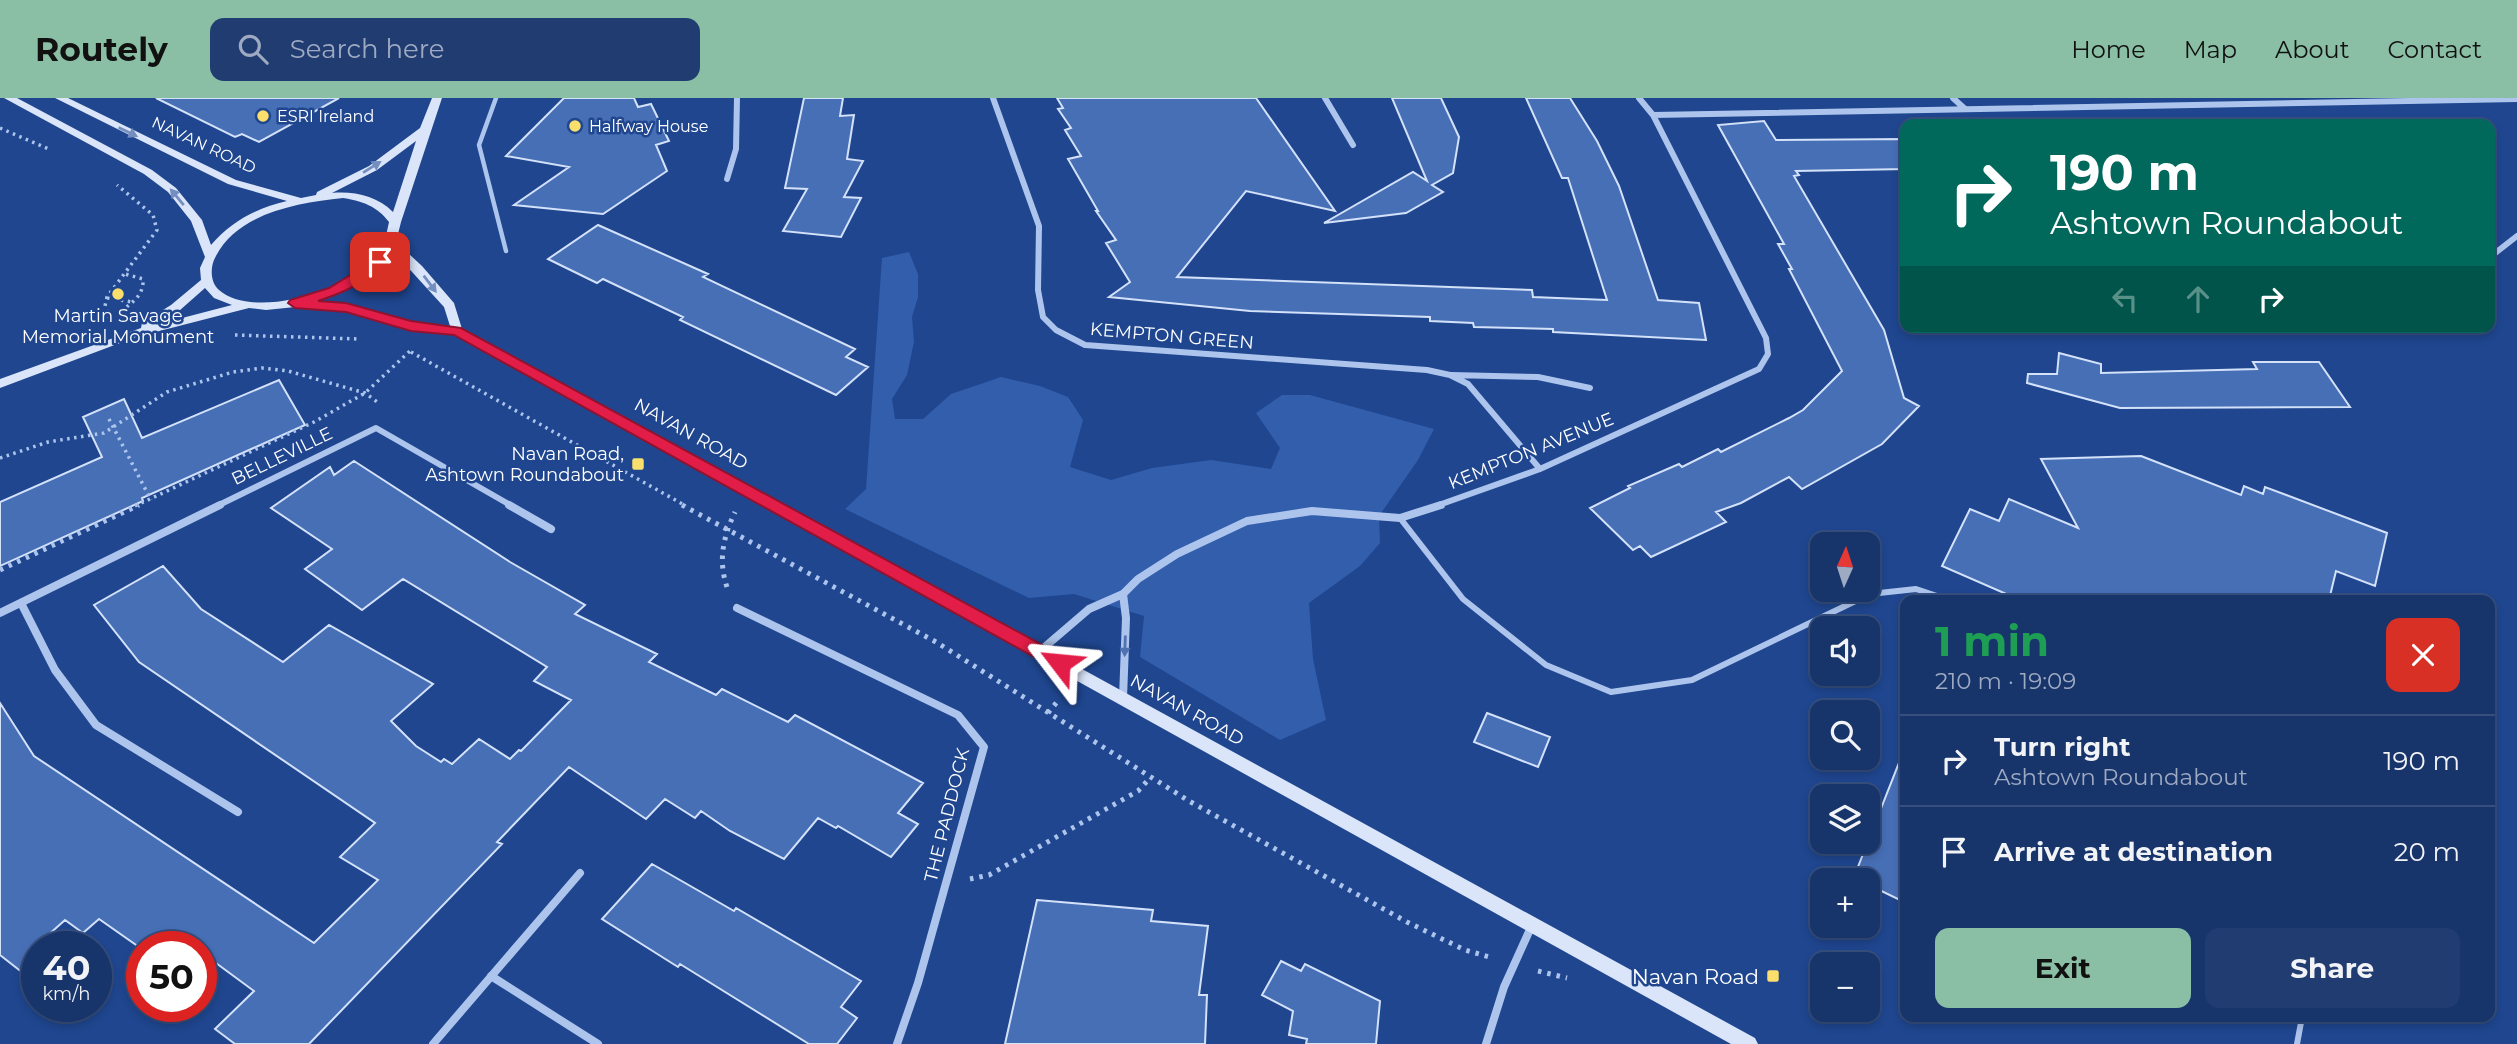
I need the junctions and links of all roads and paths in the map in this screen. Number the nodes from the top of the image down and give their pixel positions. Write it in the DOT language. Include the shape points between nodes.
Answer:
graph roads {
  1 [pos="9,98"];
  2 [pos="60,98"];
  3 [pos="437,98"];
  4 [pos="496,98"];
  5 [pos="737,98"];
  6 [pos="993,98"];
  7 [pos="1325,98"];
  8 [pos="1639,98"];
  9 [pos="1953,98"];
  10 [pos="2278,98"];
  11 [pos="2517,99"];
  12 [pos="2286,104"];
  13 [pos="1964,108"];
  14 [pos="1653,115"];
  15 [pos="0,128"];
  16 [pos="424,130"];
  17 [pos="1353,145"];
  18 [pos="61,154"];
  19 [pos="107,178"];
  20 [pos="727,179"];
  21 [pos="316,197"];
  22 [pos="298,200"];
  23 [pos="395,222"];
  24 [pos="2517,236"];
  25 [pos="392,244"];
  26 [pos="506,251"];
  27 [pos="2495,253"];
  28 [pos="209,256"];
  29 [pos="124,274"];
  30 [pos="206,281"];
  31 [pos="107,298"];
  32 [pos="133,302"];
  33 [pos="295,303"];
  34 [pos="249,306"];
  35 [pos="457,331"];
  36 [pos="133,334"];
  37 [pos="228,335"];
  38 [pos="366,339"];
  39 [pos="403,348"];
  40 [pos="410,351"];
  41 [pos="1450,375"];
  42 [pos="0,384"];
  43 [pos="1590,388"];
  44 [pos="365,393"];
  45 [pos="109,419"];
  46 [pos="114,428"];
  47 [pos="376,428"];
  48 [pos="0,458"];
  49 [pos="1540,469"];
  50 [pos="747,490"];
  51 [pos="150,500"];
  52 [pos="1400,517"];
  53 [pos="727,528"];
  54 [pos="551,529"];
  55 [pos="0,570"];
  56 [pos="1123,594"];
  57 [pos="1934,595"];
  58 [pos="21,603"];
  59 [pos="737,608"];
  60 [pos="0,612"];
  61 [pos="1040,651"];
  62 [pos="1123,698"];
  63 [pos="1058,702"];
  64 [pos="1048,713"];
  65 [pos="1150,778"];
  66 [pos="238,812"];
  67 [pos="580,873"];
  68 [pos="946,885"];
  69 [pos="1532,925"];
  70 [pos="1514,965"];
  71 [pos="491,976"];
  72 [pos="1575,980"];
  73 [pos="2301,1022"];
  74 [pos="433,1044"];
  75 [pos="598,1044"];
  76 [pos="897,1044"];
  77 [pos="1486,1044"];
  78 [pos="1749,1044"];
  79 [pos="2297,1044"];
  28 -- 1 [label="main road, one-way" via="196,220 172,190 148,172"];
  2 -- 22 [label="main road, NAVAN ROAD, one-way" via="232,182"];
  3 -- 16 [label="main road"];
  4 -- 26 [label="lane" via="479,145"];
  5 -- 20 [label="street" via="736,159"];
  6 -- 41 [label="street, KEMPTON GREEN" via="1040,226 1038,290 1043,317 1056,330 1085,345"];
  7 -- 17 [label="street"];
  8 -- 14 [label="street, KEMPTON AVENUE"];
  9 -- 13 [label="street"];
  10 -- 12 [label="street"];
  11 -- 12 [label="street"];
  12 -- 13 [label="street"];
  13 -- 14 [label="street"];
  14 -- 49 [label="street, KEMPTON AVENUE" via="1766,338 1768,354 1759,369"];
  15 -- 18 [label="path"];
  21 -- 16 [label="main road, one-way" via="373,167"];
  16 -- 23 [label="main road"];
  19 -- 29 [label="path" via="153,215 157,230"];
  21 -- 22 [label="main road"];
  21 -- 23 [label="main road" via="343,195 375,201"];
  22 -- 28 [label="main road" via="246,221"];
  23 -- 25 [label="main road"];
  24 -- 27 [label="street"];
  25 -- 33 [label="main road" via="380,262 362,276"];
  25 -- 35 [label="main road, one-way" via="450,306"];
  28 -- 30 [label="main road"];
  29 -- 31 [label="path"];
  29 -- 32 [label="path" via="143,279 144,290"];
  30 -- 34 [label="main road" via="222,298"];
  30 -- 36 [label="main road" via="175,308"];
  31 -- 32 [label="path"];
  31 -- 32 [label="path" via="109,317"];
  33 -- 34 [label="main road"];
  33 -- 35 [label="main road, NAVAN ROAD" via="346,307 411,326"];
  34 -- 36 [label="main road"];
  35 -- 50 [label="main road, NAVAN ROAD"];
  36 -- 42 [label="main road"];
  37 -- 38 [label="path"];
  39 -- 40 [label="path"];
  40 -- 44 [label="path"];
  40 -- 53 [label="path"];
  41 -- 43 [label="street, KEMPTON GREEN" via="1522,373"];
  41 -- 49 [label="street, KEMPTON GREEN" via="1468,384"];
  44 -- 46 [label="path" via="288,370 262,368 167,393"];
  44 -- 47 [label="path" via="382,406"];
  44 -- 51 [label="path" via="286,437"];
  45 -- 46 [label="path"];
  46 -- 48 [label="path"];
  46 -- 51 [label="path"];
  47 -- 54 [label="street"];
  47 -- 58 [label="street, BELLEVILLE"];
  49 -- 52 [label="street, KEMPTON AVENUE"];
  50 -- 53 [label="path"];
  50 -- 61 [label="main road, NAVAN ROAD"];
  51 -- 55 [label="path"];
  52 -- 56 [label="street, KEMPTON AVENUE" via="1312,511 1247,521 1177,554"];
  52 -- 57 [label="lane" via="1463,599 1546,665 1611,692 1692,680 1870,594 1916,589"];
  53 -- 59 [label="path" via="720,572"];
  53 -- 64 [label="path" via="936,642"];
  56 -- 61 [label="street, KEMPTON AVENUE" via="1089,609"];
  56 -- 62 [label="street, one-way"];
  58 -- 60 [label="street, BELLEVILLE"];
  58 -- 66 [label="street" via="55,670 96,724"];
  59 -- 68 [label="street, THE PADDOCK" via="958,715 984,747"];
  61 -- 62 [label="main road, NAVAN ROAD"];
  62 -- 69 [label="main road, NAVAN ROAD"];
  63 -- 64 [label="path"];
  64 -- 65 [label="path"];
  65 -- 68 [label="path" via="1138,791 989,875"];
  65 -- 70 [label="path" via="1407,922 1465,950"];
  67 -- 71 [label="street"];
  68 -- 76 [label="street, THE PADDOCK"];
  69 -- 70 [label="street"];
  69 -- 78 [label="main road, NAVAN ROAD"];
  70 -- 72 [label="path"];
  70 -- 77 [label="street"];
  71 -- 74 [label="street"];
  71 -- 75 [label="street"];
  73 -- 79 [label="lane"];
}
